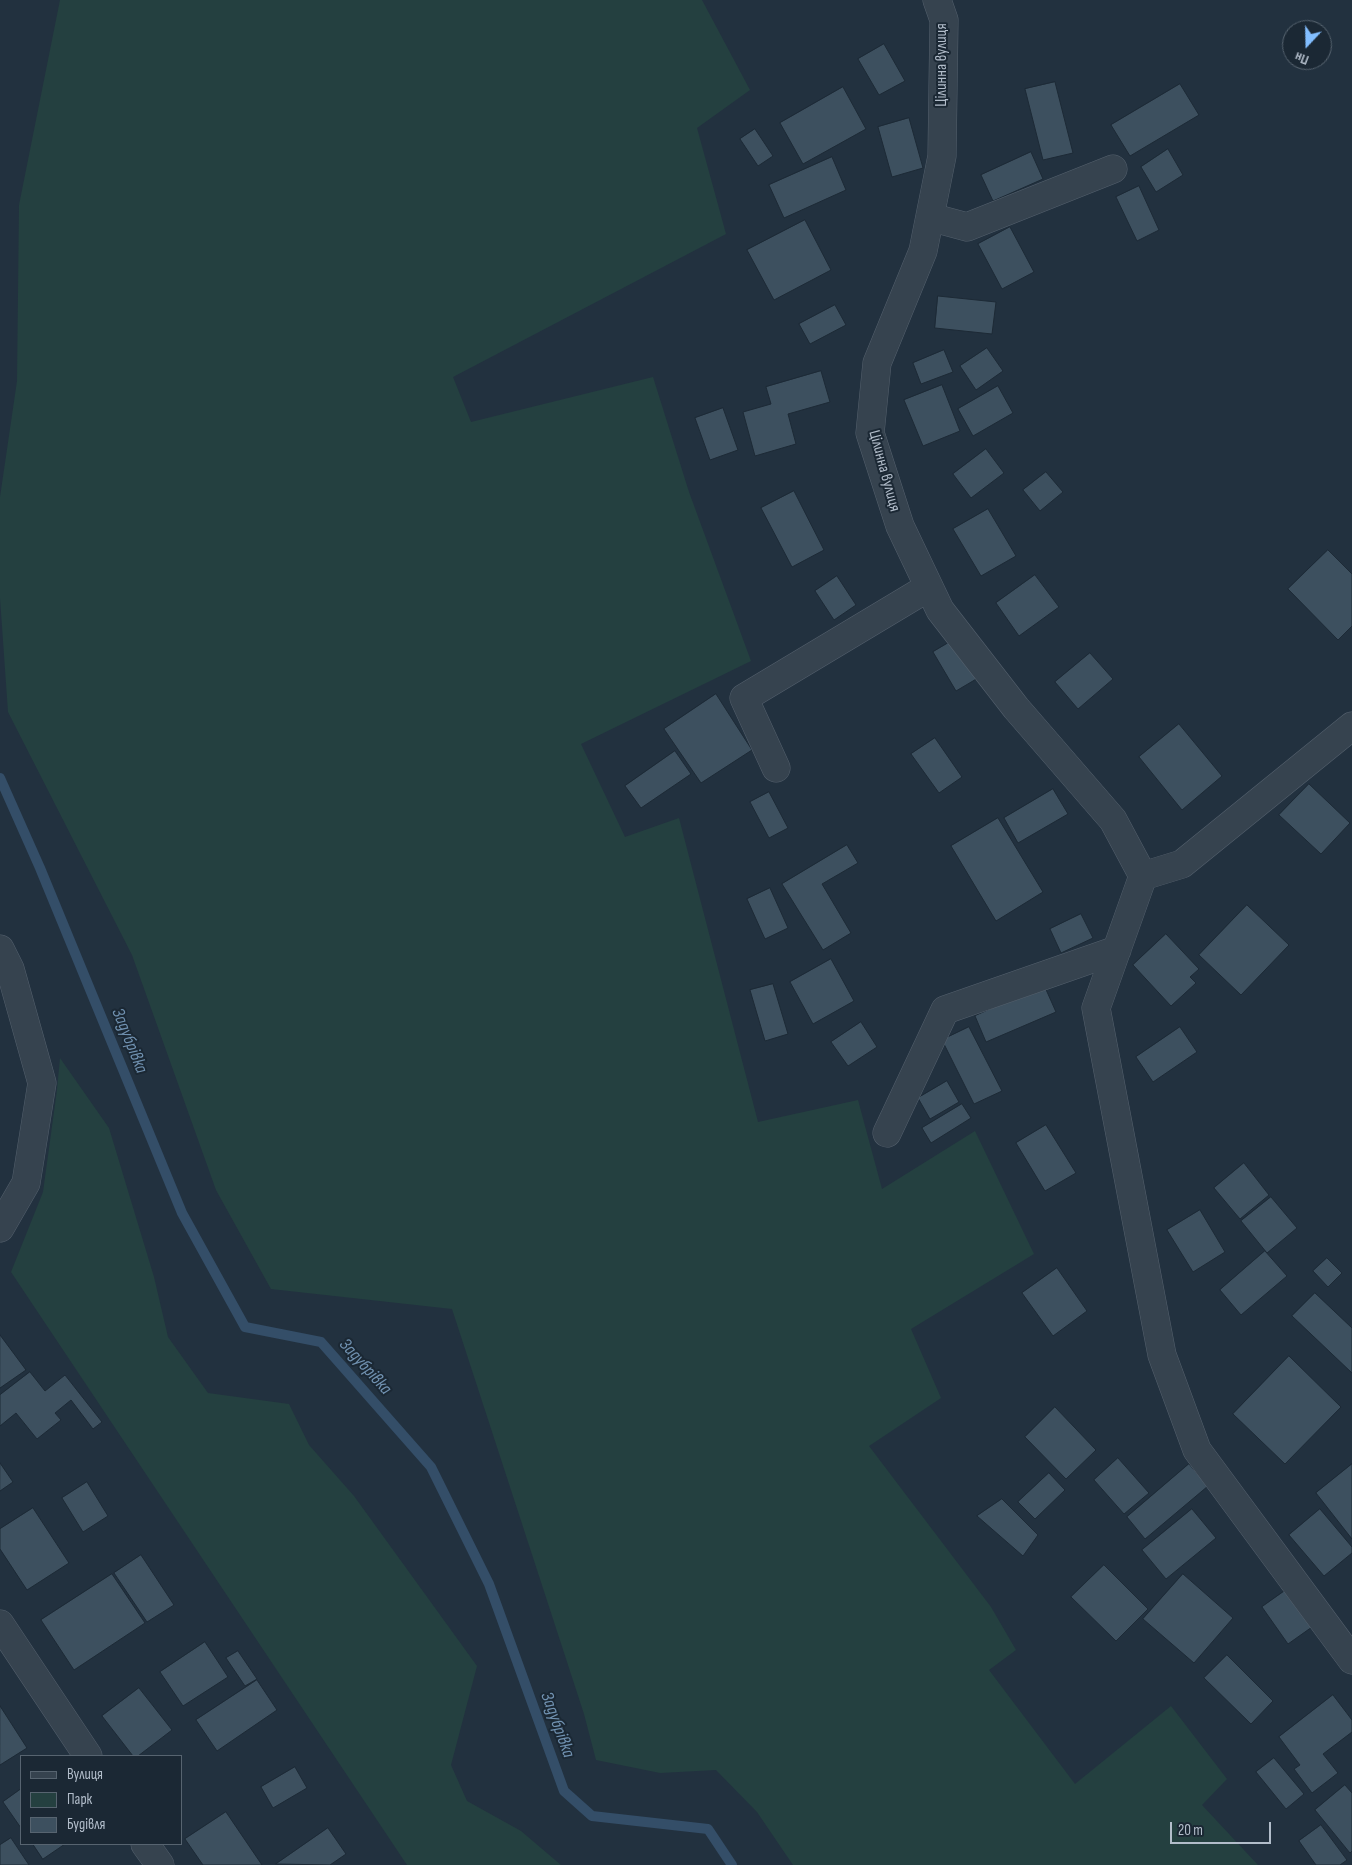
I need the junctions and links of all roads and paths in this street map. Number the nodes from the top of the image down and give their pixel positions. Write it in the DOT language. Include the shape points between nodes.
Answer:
graph roads {
  1 [pos="937,0"];
  2 [pos="1113,168"];
  3 [pos="930,217"];
  4 [pos="929,587"];
  5 [pos="1352,726"];
  6 [pos="776,768"];
  7 [pos="1143,876"];
  8 [pos="0,949"];
  9 [pos="1117,950"];
  10 [pos="887,1132"];
  11 [pos="0,1228"];
  12 [pos="0,1624"];
  13 [pos="1352,1660"];
  14 [pos="87,1755"];
  15 [pos="147,1845"];
  16 [pos="160,1865"];
  1 -- 3 [label="street, Цілинна вулиця" via="944,20 942,156"];
  2 -- 3 [label="street" via="967,227"];
  3 -- 4 [label="street, Цілинна вулиця" via="923,251 877,363 870,433 900,526"];
  4 -- 6 [label="street" via="744,698"];
  4 -- 7 [label="street, Цілинна вулиця" via="940,610 1016,708 1113,820"];
  5 -- 7 [label="street" via="1182,864"];
  7 -- 9 [label="street"];
  8 -- 11 [label="street" via="10,969 42,1083 26,1183"];
  9 -- 10 [label="street" via="945,1010"];
  9 -- 13 [label="street" via="1096,1008 1162,1355 1197,1450"];
  12 -- 14 [label="street"];
  15 -- 16 [label="street"];
}
